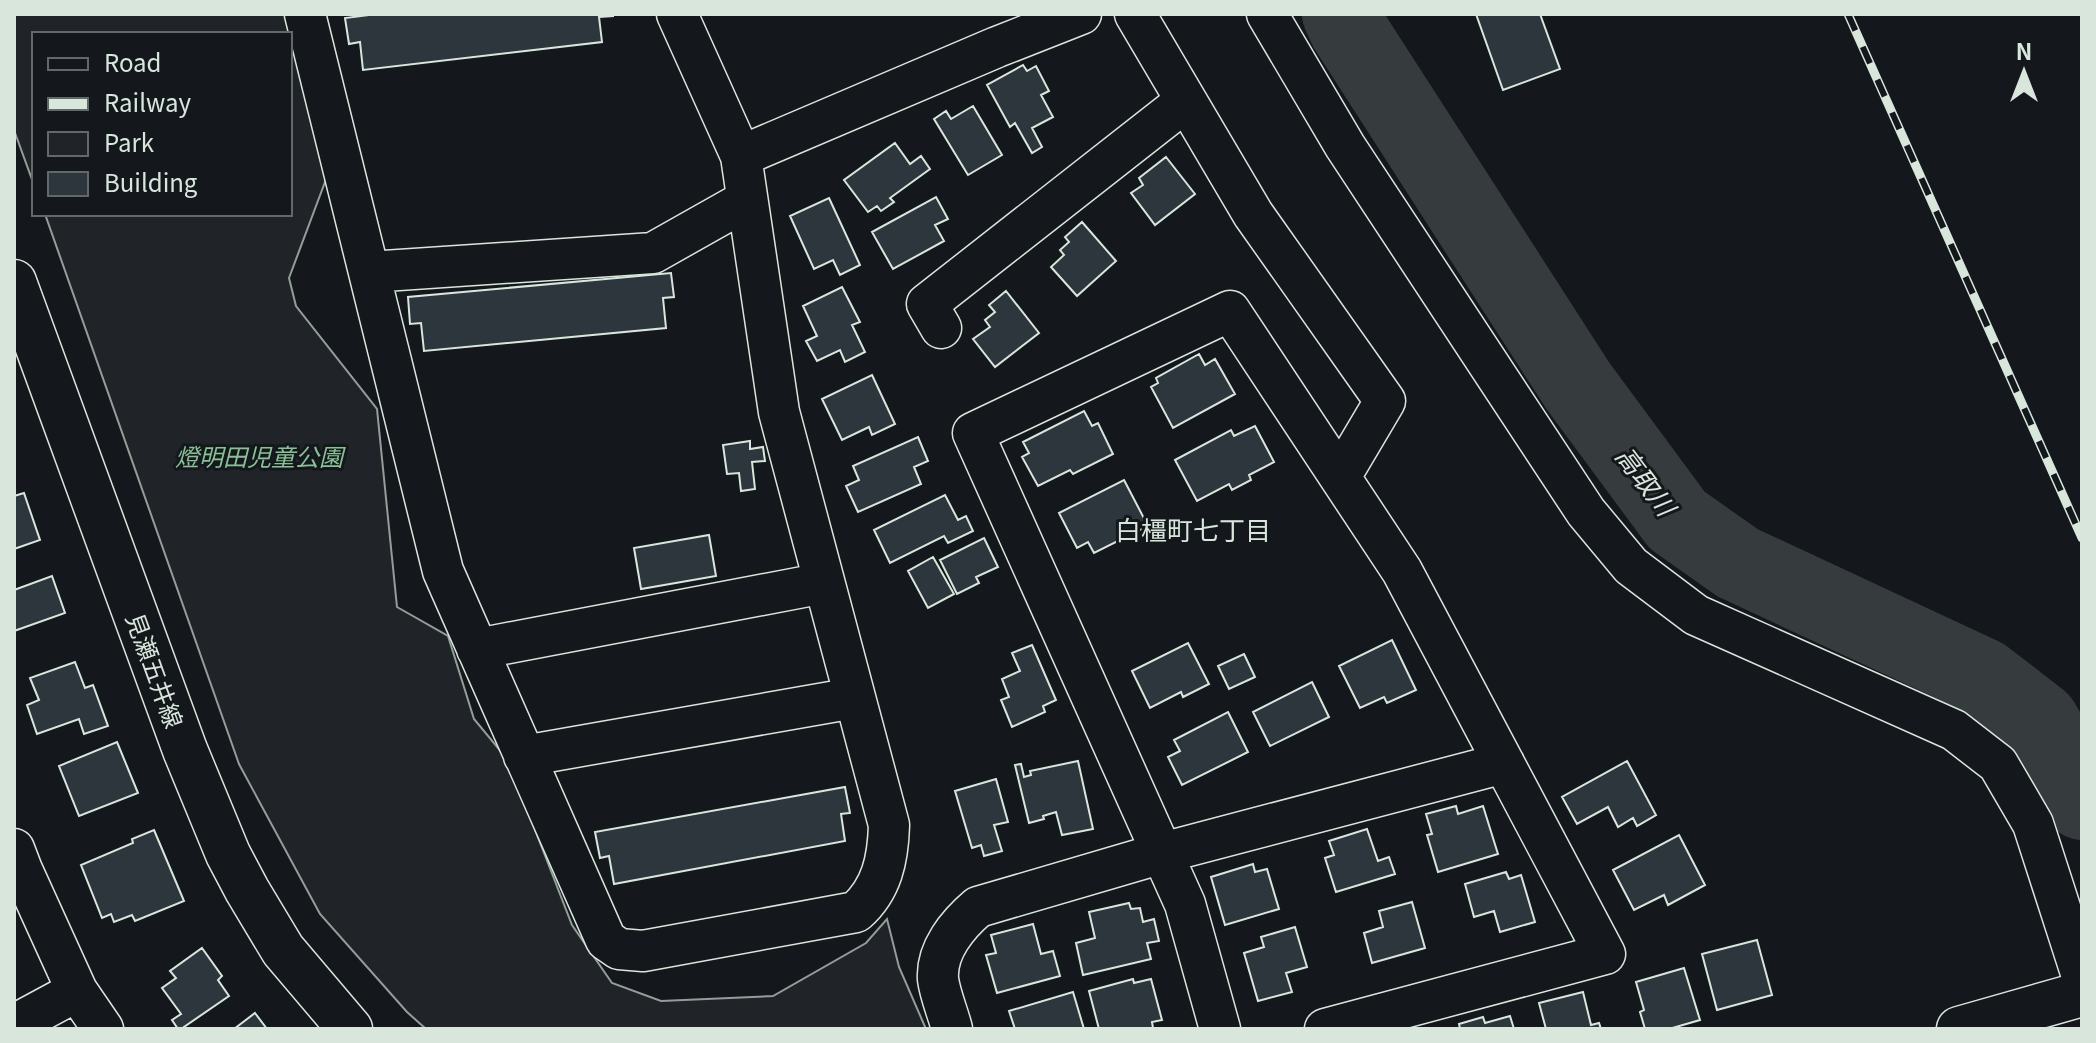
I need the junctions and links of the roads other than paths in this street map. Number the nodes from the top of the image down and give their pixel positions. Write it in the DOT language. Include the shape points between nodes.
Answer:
graph roads {
  1 [pos="305,14"];
  2 [pos="677,14"];
  3 [pos="1081,14"];
  4 [pos="1135,14"];
  5 [pos="1267,14"];
  6 [pos="1186,101"];
  7 [pos="741,156"];
  8 [pos="747,200"];
  9 [pos="369,272"];
  10 [pos="14,282"];
  11 [pos="941,328"];
  12 [pos="1340,477"];
  13 [pos="824,583"];
  14 [pos="477,649"];
  15 [pos="854,698"];
  16 [pos="524,756"];
  17 [pos="1504,763"];
  18 [pos="14,849"];
  19 [pos="1162,853"];
  20 [pos="2082,976"];
  21 [pos="77,991"];
  22 [pos="2082,994"];
  23 [pos="14,1025"];
  24 [pos="103,1029"];
  25 [pos="350,1029"];
  26 [pos="952,1029"];
  27 [pos="1220,1029"];
  28 [pos="1325,1029"];
  29 [pos="1959,1029"];
  1 -- 9 [label="street"];
  2 -- 7 [label="street"];
  3 -- 7 [label="street"];
  4 -- 6 [label="street"];
  5 -- 20 [label="street" via="1345,146 1586,512 1631,566 1696,615 1954,730 1998,764 2033,824"];
  6 -- 11 [label="street" via="927,304"];
  6 -- 12 [label="street" via="1253,214 1385,401"];
  7 -- 8 [label="street"];
  8 -- 9 [label="street" via="653,253"];
  8 -- 13 [label="street" via="779,412"];
  9 -- 14 [label="street" via="443,571"];
  10 -- 25 [label="main road, 見瀬五井線" via="228,854 283,950"];
  12 -- 17 [label="street" via="1402,571"];
  12 -- 19 [label="street" via="1230,311 973,433"];
  13 -- 14 [label="street"];
  13 -- 15 [label="street"];
  14 -- 16 [label="street"];
  15 -- 16 [label="street"];
  15 -- 16 [label="street" via="889,825 888,853 865,904 856,912 643,951 619,949 606,940"];
  17 -- 19 [label="street"];
  17 -- 28 [label="street" via="1605,954"];
  18 -- 21 [label="street"];
  19 -- 26 [label="street" via="978,907 960,922 943,950 938,978"];
  19 -- 27 [label="street" via="1185,904"];
  21 -- 23 [label="street"];
  21 -- 24 [label="street"];
  22 -- 29 [label="main road"];
}
